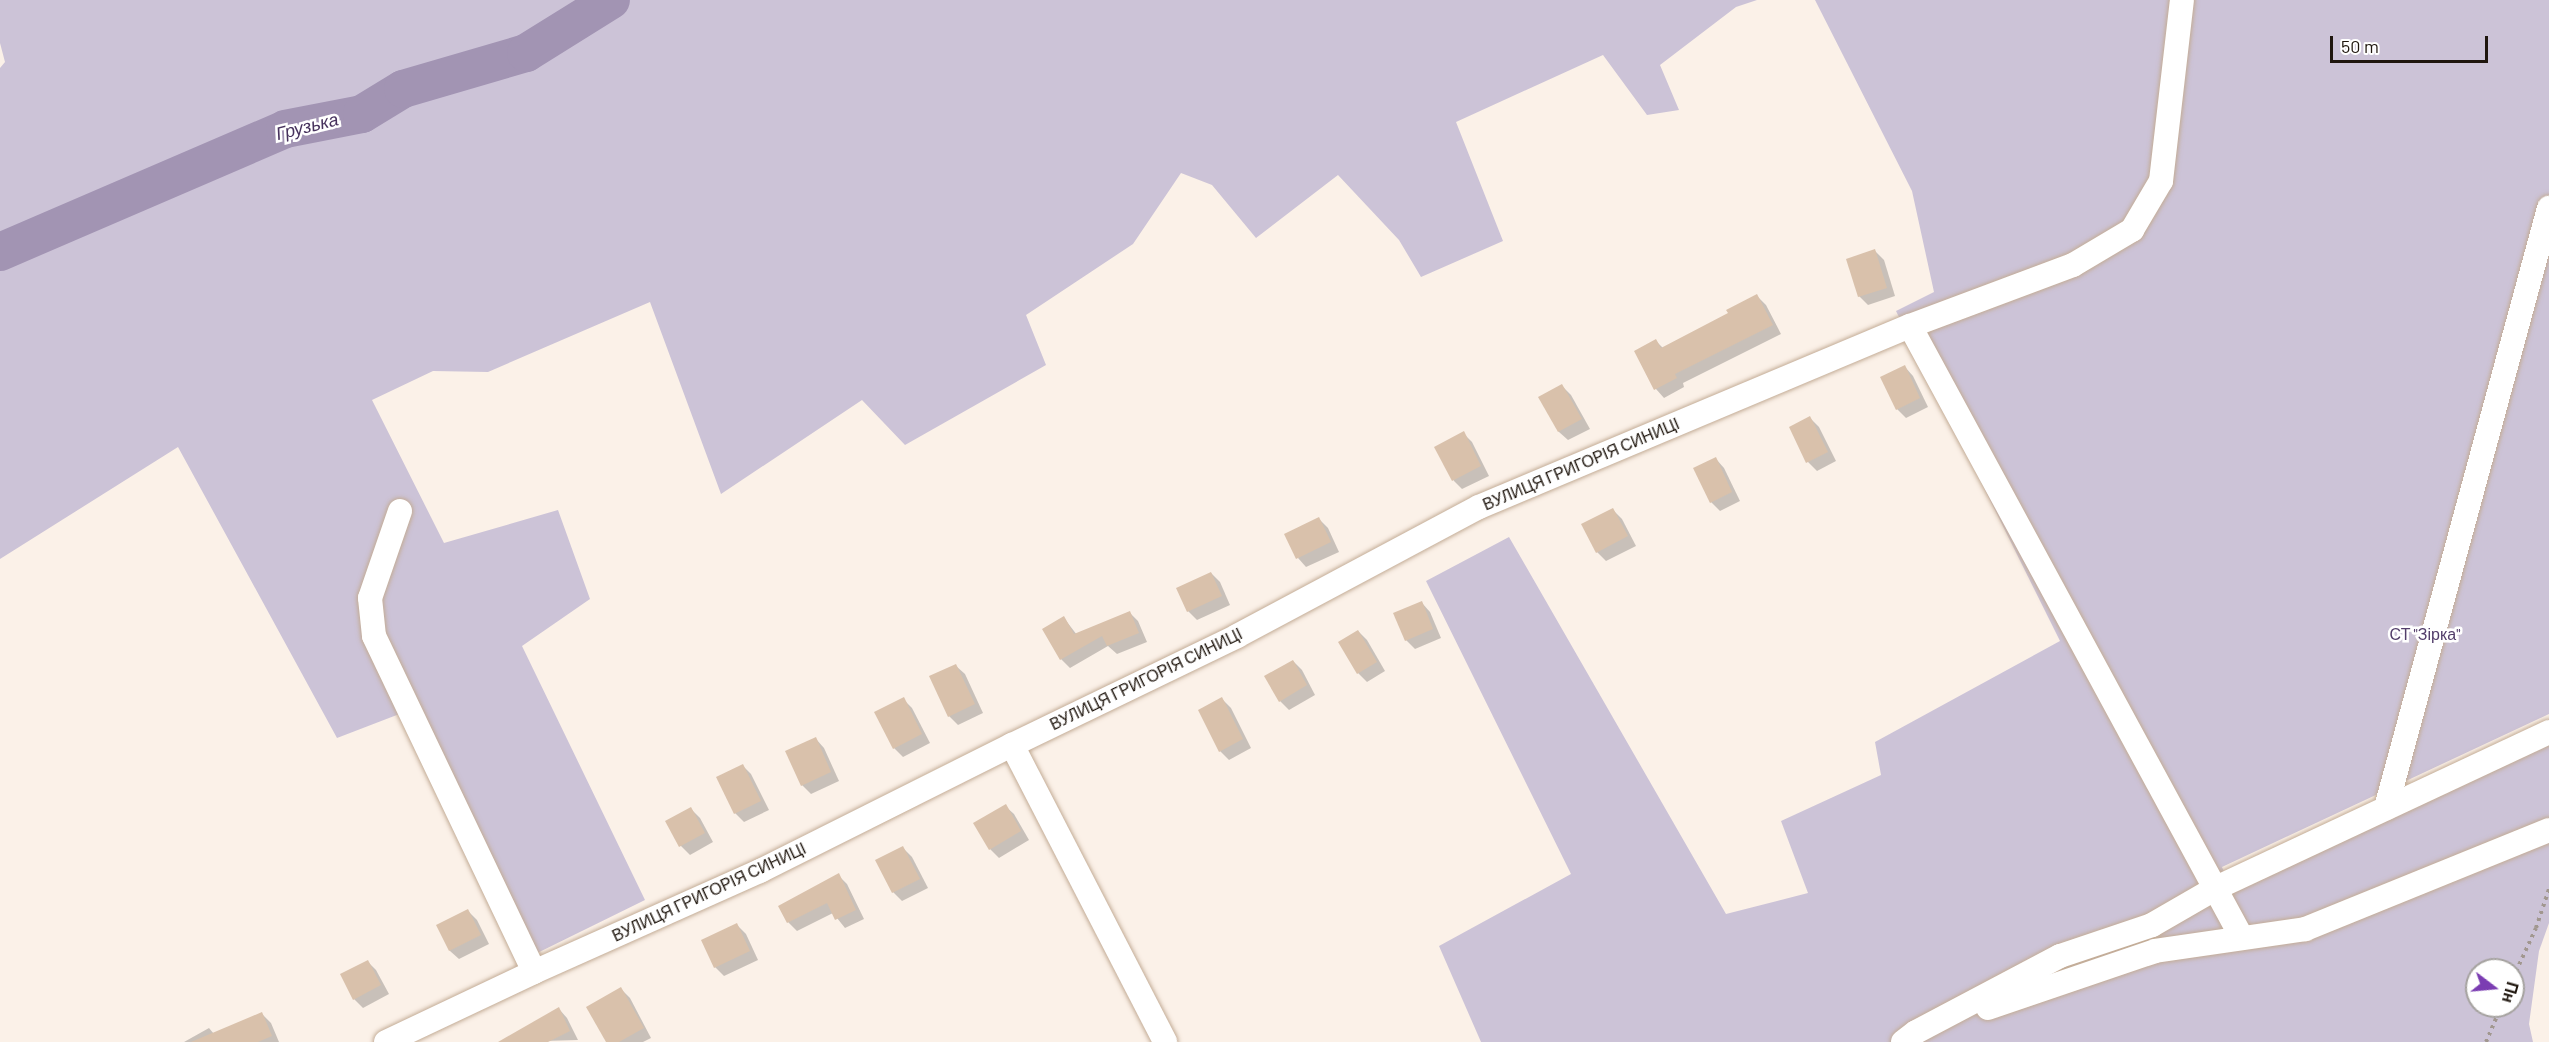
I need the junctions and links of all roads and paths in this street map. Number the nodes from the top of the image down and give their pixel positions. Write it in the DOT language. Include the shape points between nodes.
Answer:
graph roads {
  1 [pos="2182,0"];
  2 [pos="2549,208"];
  3 [pos="1910,326"];
  4 [pos="400,511"];
  5 [pos="2549,732"];
  6 [pos="1012,744"];
  7 [pos="2386,808"];
  8 [pos="2549,830"];
  9 [pos="2216,888"];
  10 [pos="2549,889"];
  11 [pos="2242,938"];
  12 [pos="2522,958"];
  13 [pos="534,972"];
  14 [pos="2496,1018"];
  15 [pos="1910,1037"];
  16 [pos="386,1042"];
  17 [pos="1166,1042"];
  18 [pos="2486,1042"];
  1 -- 3 [label="street, ВУЛИЦЯ ГРИГОРІЯ СИНИЦІ" via="2161,181 2132,230 2073,265"];
  2 -- 7 [label="street"];
  3 -- 6 [label="street, ВУЛИЦЯ ГРИГОРІЯ СИНИЦІ" via="1479,507 1237,636"];
  3 -- 9 [label="street"];
  4 -- 13 [label="street" via="370,598 374,636"];
  5 -- 7 [label="street"];
  6 -- 13 [label="street, ВУЛИЦЯ ГРИГОРІЯ СИНИЦІ" via="760,871"];
  6 -- 17 [label="street"];
  7 -- 9 [label="street"];
  8 -- 11 [label="street" via="2305,929"];
  9 -- 11 [label="street"];
  9 -- 15 [label="street" via="2152,925 2060,956"];
  10 -- 12 [label="path"];
  11 -- 15 [label="street" via="2155,951"];
  13 -- 16 [label="street, ВУЛИЦЯ ГРИГОРІЯ СИНИЦІ"];
  14 -- 18 [label="path"];
}
